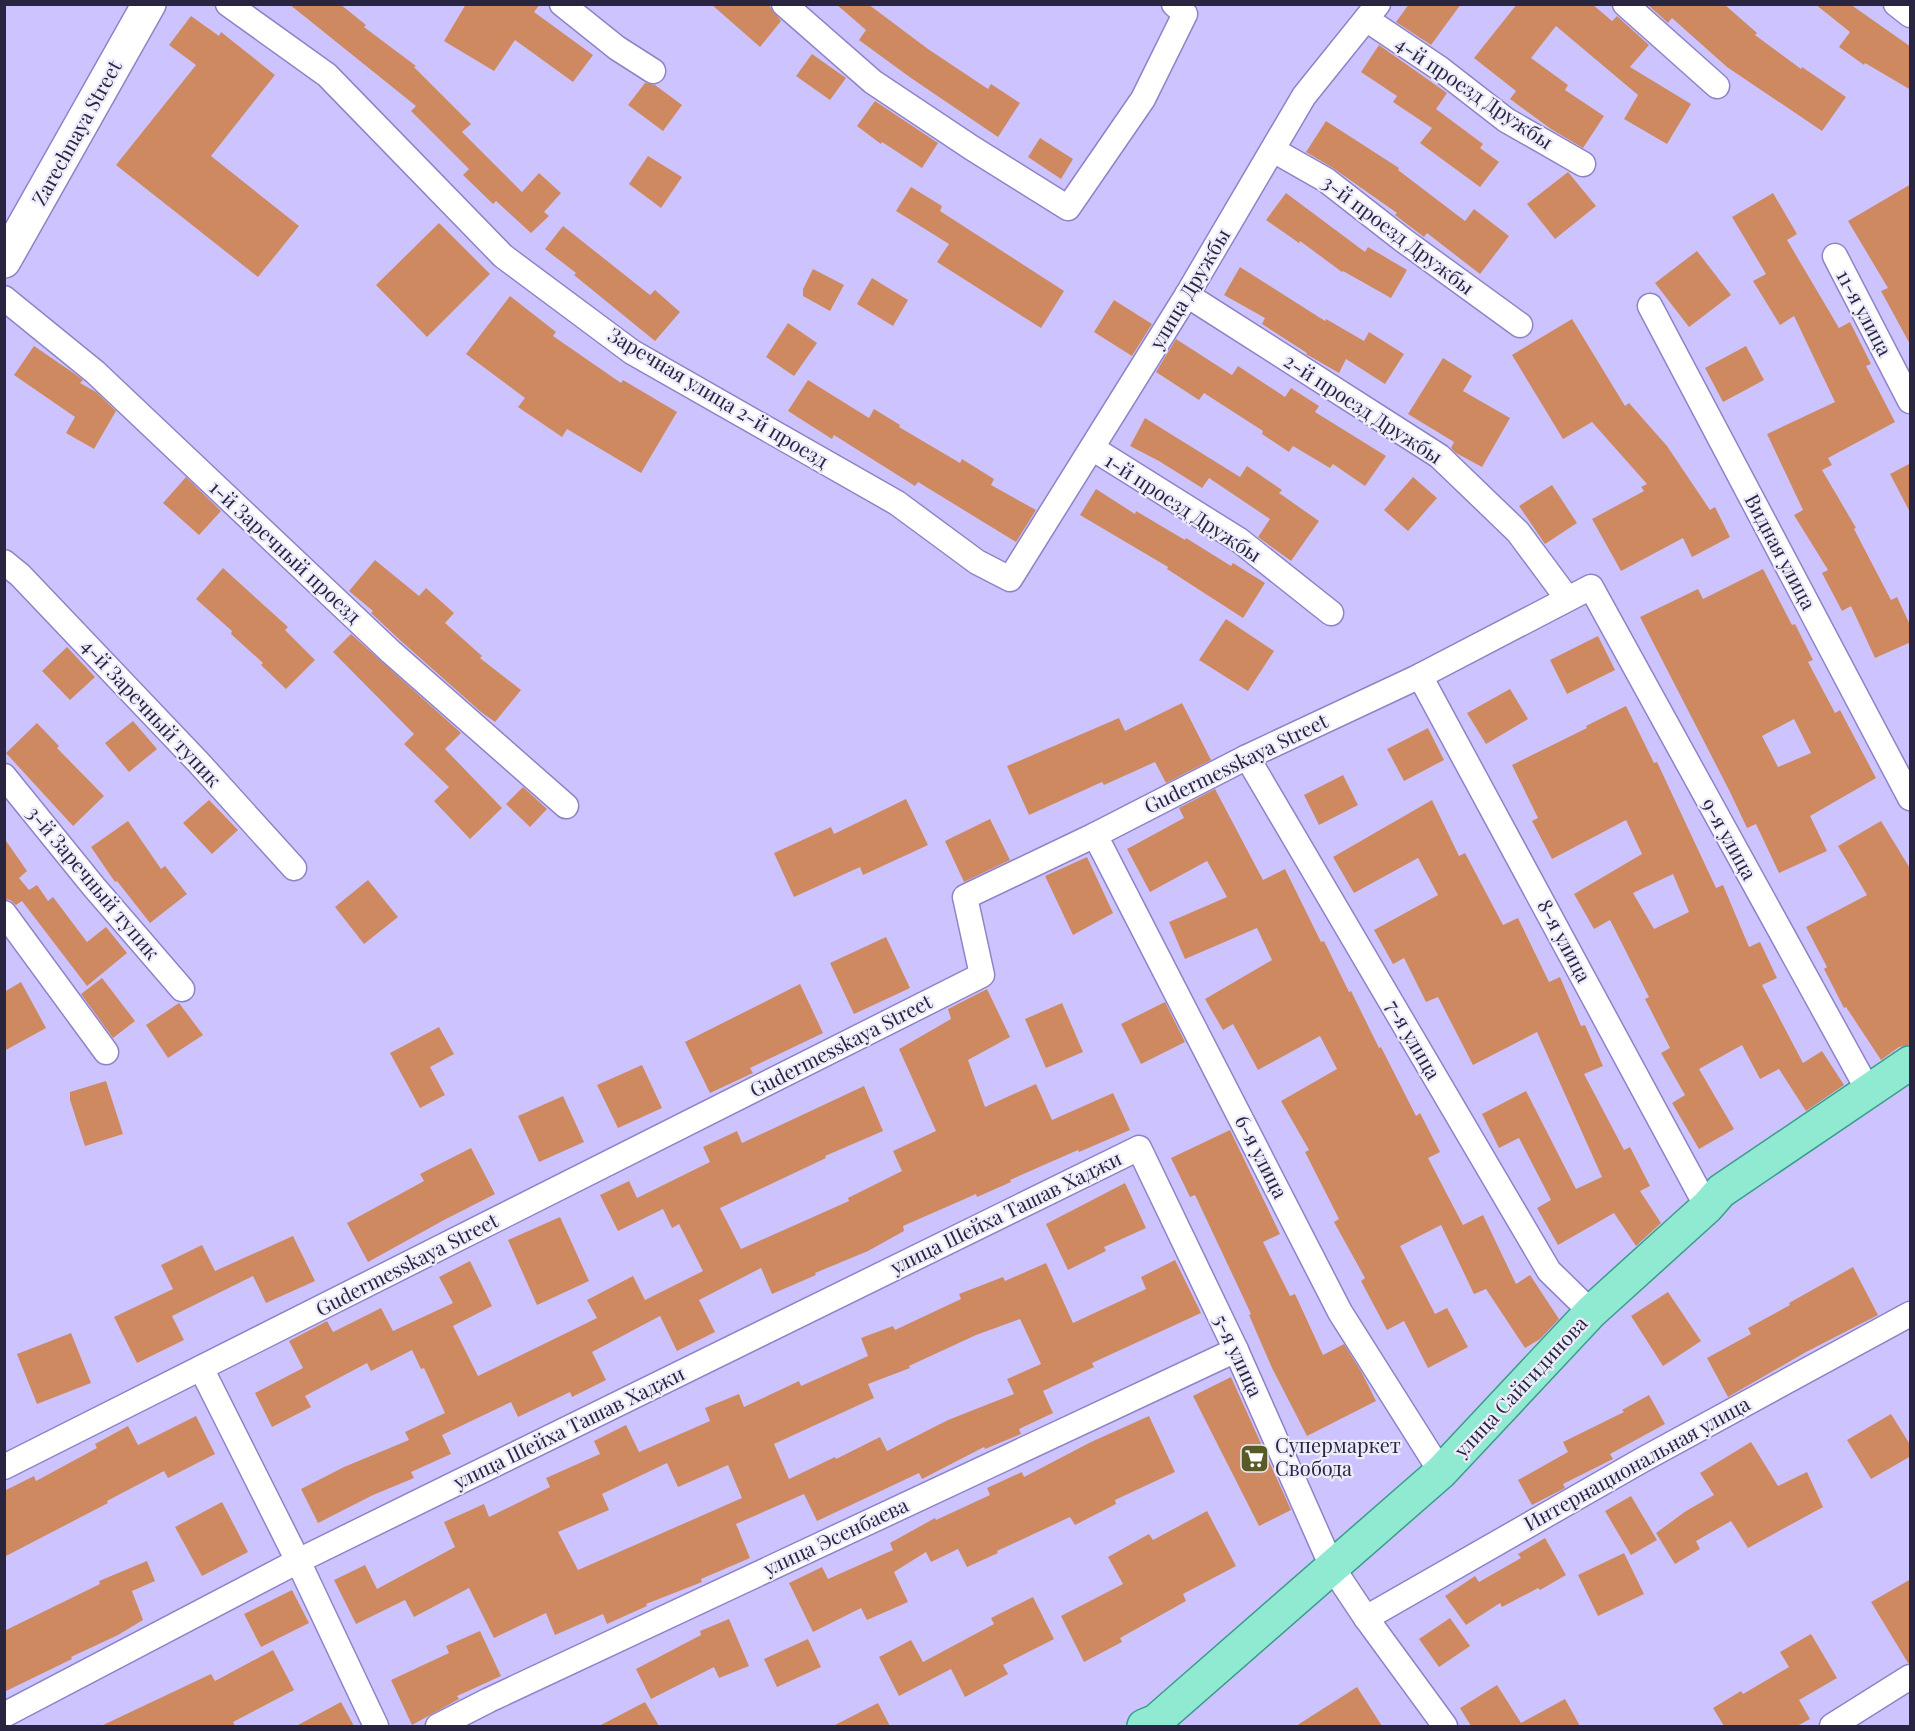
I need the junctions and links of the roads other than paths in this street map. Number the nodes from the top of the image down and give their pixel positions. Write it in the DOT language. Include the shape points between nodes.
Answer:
graph roads {
  1 [pos="149,4"];
  2 [pos="228,4"];
  3 [pos="561,4"];
  4 [pos="784,4"];
  5 [pos="1625,4"];
  6 [pos="1896,4"];
  7 [pos="1180,9"];
  8 [pos="1372,12"];
  9 [pos="1911,15"];
  10 [pos="653,70"];
  11 [pos="1717,86"];
  12 [pos="1273,150"];
  13 [pos="1583,164"];
  14 [pos="1835,256"];
  15 [pos="4,261"];
  16 [pos="1187,295"];
  17 [pos="4,298"];
  18 [pos="1650,306"];
  19 [pos="1520,325"];
  20 [pos="1911,401"];
  21 [pos="1092,448"];
  22 [pos="4,562"];
  23 [pos="1010,579"];
  24 [pos="1591,587"];
  25 [pos="1567,598"];
  26 [pos="1330,613"];
  27 [pos="1420,675"];
  28 [pos="1247,757"];
  29 [pos="4,776"];
  30 [pos="1911,798"];
  31 [pos="566,806"];
  32 [pos="1095,835"];
  33 [pos="294,868"];
  34 [pos="4,913"];
  35 [pos="182,989"];
  36 [pos="106,1052"];
  37 [pos="1911,1063"];
  38 [pos="1868,1090"];
  39 [pos="1139,1148"];
  40 [pos="1707,1207"];
  41 [pos="1591,1312"];
  42 [pos="1911,1314"];
  43 [pos="1236,1350"];
  44 [pos="201,1368"];
  45 [pos="4,1467"];
  46 [pos="1441,1472"];
  47 [pos="298,1561"];
  48 [pos="1332,1567"];
  49 [pos="1365,1618"];
  50 [pos="1911,1677"];
  51 [pos="4,1715"];
  52 [pos="376,1726"];
  53 [pos="438,1726"];
  54 [pos="1144,1726"];
  55 [pos="1445,1726"];
  56 [pos="1832,1726"];
  1 -- 15 [label="main road, Zarechnaya Street"];
  2 -- 23 [label="street, Заречная улица 2-й проезд" via="327,75 504,256 632,352 897,503 976,562"];
  3 -- 10 [label="street" via="617,48"];
  4 -- 7 [label="street" via="873,82 1068,208 1143,99"];
  5 -- 11 [label="street"];
  6 -- 9 [label="street"];
  8 -- 12 [label="street, улица Дружбы" via="1305,96"];
  8 -- 13 [label="street, 4-й проезд Дружбы" via="1506,120"];
  12 -- 16 [label="street, улица Дружбы"];
  12 -- 19 [label="street, 3-й проезд Дружбы" via="1326,180"];
  14 -- 20 [label="street, 11-я улица"];
  16 -- 21 [label="street, улица Дружбы"];
  16 -- 25 [label="street, 2-й проезд Дружбы" via="1438,456 1518,532"];
  17 -- 31 [label="street, 1-й Заречный проезд" via="94,372 392,652"];
  18 -- 30 [label="street, Видная улица"];
  21 -- 23 [label="street, улица Дружбы"];
  21 -- 26 [label="street, 1-й проезд Дружбы" via="1239,540"];
  22 -- 33 [label="street, 4-й Заречный тупик"];
  24 -- 25 [label="street, Gudermesskaya Street"];
  24 -- 38 [label="street, 9-я улица"];
  25 -- 27 [label="street, Gudermesskaya Street"];
  27 -- 28 [label="street, Gudermesskaya Street"];
  27 -- 40 [label="street, 8-я улица"];
  28 -- 32 [label="street, Gudermesskaya Street"];
  28 -- 41 [label="street, 7-я улица" via="1549,1271"];
  29 -- 35 [label="street, 3-й Заречный тупик"];
  32 -- 44 [label="street, Gudermesskaya Street" via="965,897 982,975"];
  32 -- 46 [label="street, 6-я улица" via="1340,1312"];
  34 -- 36 [label="street"];
  37 -- 38 [label="main road, улица Сайгидинова"];
  38 -- 40 [label="main road, улица Сайгидинова" via="1721,1191"];
  39 -- 43 [label="street, 5-я улица"];
  39 -- 47 [label="street, улица Шейха Ташав Хаджи"];
  40 -- 41 [label="main road, улица Сайгидинова"];
  41 -- 46 [label="main road, улица Сайгидинова"];
  42 -- 49 [label="street, Интернациональная улица" via="1644,1459"];
  43 -- 48 [label="street, 5-я улица"];
  43 -- 53 [label="street, улица Эсенбаева"];
  44 -- 45 [label="street, Gudermesskaya Street"];
  44 -- 47 [label="street"];
  46 -- 48 [label="main road, улица Сайгидинова"];
  47 -- 51 [label="street, улица Шейха Ташав Хаджи"];
  47 -- 52 [label="street"];
  48 -- 49 [label="street, 5-я улица"];
  48 -- 54 [label="main road, улица Сайгидинова" via="1156,1721"];
  49 -- 55 [label="street, 5-я улица"];
  50 -- 56 [label="street"];
}
